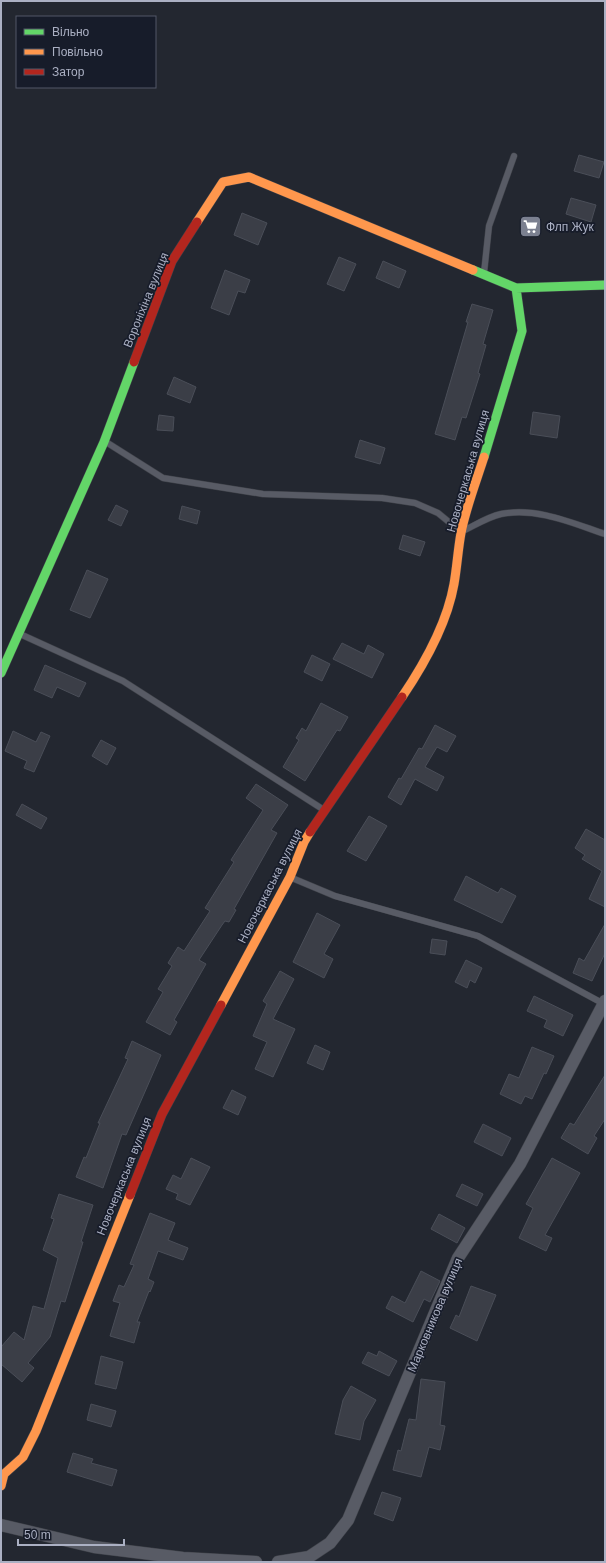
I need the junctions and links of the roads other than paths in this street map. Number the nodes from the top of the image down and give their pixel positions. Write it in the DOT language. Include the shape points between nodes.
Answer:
graph roads {
  1 [pos="514,156"];
  2 [pos="484,275"];
  3 [pos="605,284"];
  4 [pos="516,288"];
  5 [pos="104,442"];
  6 [pos="462,532"];
  7 [pos="605,534"];
  8 [pos="20,634"];
  9 [pos="1,673"];
  10 [pos="324,810"];
  11 [pos="290,877"];
  12 [pos="604,1003"];
  13 [pos="1,1486"];
  14 [pos="1,1525"];
  15 [pos="256,1562"];
  16 [pos="278,1562"];
  1 -- 2 [label="lane" via="489,226"];
  2 -- 4 [label="street, Вороніхіна вулиця"];
  2 -- 5 [label="street, Вороніхіна вулиця" via="249,177 223,182 172,261"];
  3 -- 4 [label="street, Вороніхіна вулиця"];
  4 -- 6 [label="street, Новочеркаська вулиця" via="522,331"];
  5 -- 6 [label="lane" via="163,478 263,494 382,498 415,503 438,513"];
  5 -- 8 [label="street, Вороніхіна вулиця"];
  6 -- 7 [label="lane" via="500,514 527,514 562,519"];
  6 -- 10 [label="street, Новочеркаська вулиця" via="454,585 436,638 414,679"];
  8 -- 9 [label="street, Вороніхіна вулиця"];
  8 -- 10 [label="lane" via="122,681"];
  10 -- 11 [label="street, Новочеркаська вулиця" via="304,842"];
  11 -- 12 [label="lane" via="335,896 478,936"];
  11 -- 13 [label="street, Новочеркаська вулиця" via="162,1114 36,1431 23,1457 4,1474"];
  12 -- 16 [label="street, Марковникова вулиця" via="520,1164 458,1258 348,1520 330,1543 309,1557"];
  14 -- 15 [label="street" via="94,1548 183,1558"];
}
